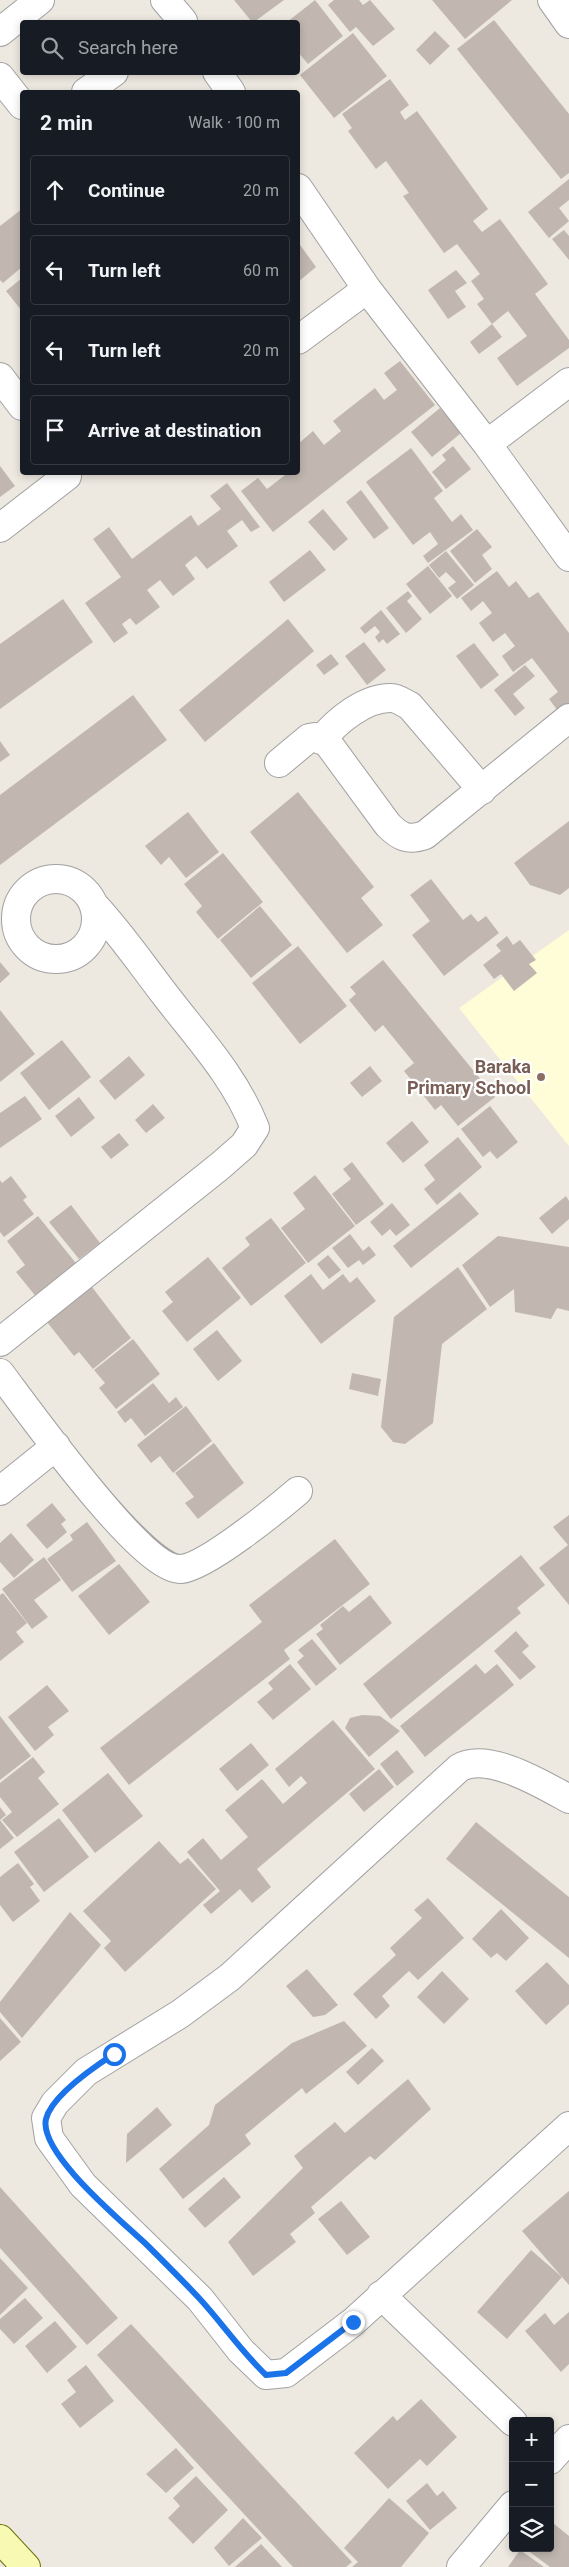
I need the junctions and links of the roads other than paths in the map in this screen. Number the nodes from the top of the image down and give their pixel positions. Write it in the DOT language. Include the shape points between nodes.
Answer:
graph roads {
  1 [pos="40,0"];
  2 [pos="165,0"];
  3 [pos="552,0"];
  4 [pos="180,20"];
  5 [pos="569,24"];
  6 [pos="0,32"];
  7 [pos="110,75"];
  8 [pos="219,75"];
  9 [pos="0,77"];
  10 [pos="89,90"];
  11 [pos="230,90"];
  12 [pos="20,102"];
  13 [pos="300,191"];
  14 [pos="367,289"];
  15 [pos="300,339"];
  16 [pos="0,377"];
  17 [pos="569,382"];
  18 [pos="20,403"];
  19 [pos="487,444"];
  20 [pos="71,475"];
  21 [pos="0,528"];
  22 [pos="569,557"];
  23 [pos="569,718"];
  24 [pos="321,740"];
  25 [pos="279,763"];
  26 [pos="482,790"];
  27 [pos="95,906"];
  28 [pos="8,916"];
  29 [pos="0,1342"];
  30 [pos="0,1373"];
  31 [pos="56,1446"];
  32 [pos="0,1491"];
  33 [pos="298,1491"];
  34 [pos="569,1799"];
  35 [pos="569,2126"];
  36 [pos="381,2295"];
  37 [pos="509,2418"];
  38 [pos="569,2439"];
  39 [pos="554,2456"];
  40 [pos="511,2507"];
  41 [pos="0,2539"];
  42 [pos="26,2567"];
  43 [pos="461,2567"];
  1 -- 6 [label="street"];
  2 -- 4 [label="street"];
  3 -- 5 [label="street"];
  7 -- 10 [label="street"];
  8 -- 11 [label="street"];
  9 -- 12 [label="street"];
  13 -- 14 [label="street"];
  14 -- 15 [label="street"];
  14 -- 19 [label="street"];
  16 -- 18 [label="street"];
  17 -- 19 [label="street"];
  19 -- 22 [label="street"];
  20 -- 21 [label="street"];
  23 -- 26 [label="street"];
  24 -- 25 [label="street" via="309,738"];
  24 -- 26 [label="street" via="361,707 393,698 410,706"];
  24 -- 26 [label="street" via="331,747 388,825 399,835 412,839 424,835"];
  27 -- 28 [label="street" via="78,884 50,879 26,892"];
  27 -- 28 [label="street" via="97,920 87,946 62,960 48,960 35,954 24,945"];
  27 -- 29 [label="street" via="119,932 224,1069 255,1128 232,1156"];
  30 -- 31 [label="street"];
  31 -- 32 [label="street"];
  31 -- 33 [label="street" via="108,1510 146,1550 169,1567 182,1569 213,1553"];
  34 -- 36 [label="street" via="492,1764 467,1763 458,1768 230,1977 180,2014 86,2072 55,2103 46,2118 49,2138 83,2185 200,2299 241,2351 266,2375 286,2373 353,2322"];
  35 -- 36 [label="street"];
  36 -- 37 [label="street"];
  38 -- 39 [label="street"];
  40 -- 43 [label="street"];
  41 -- 42 [label="main road"];
}
